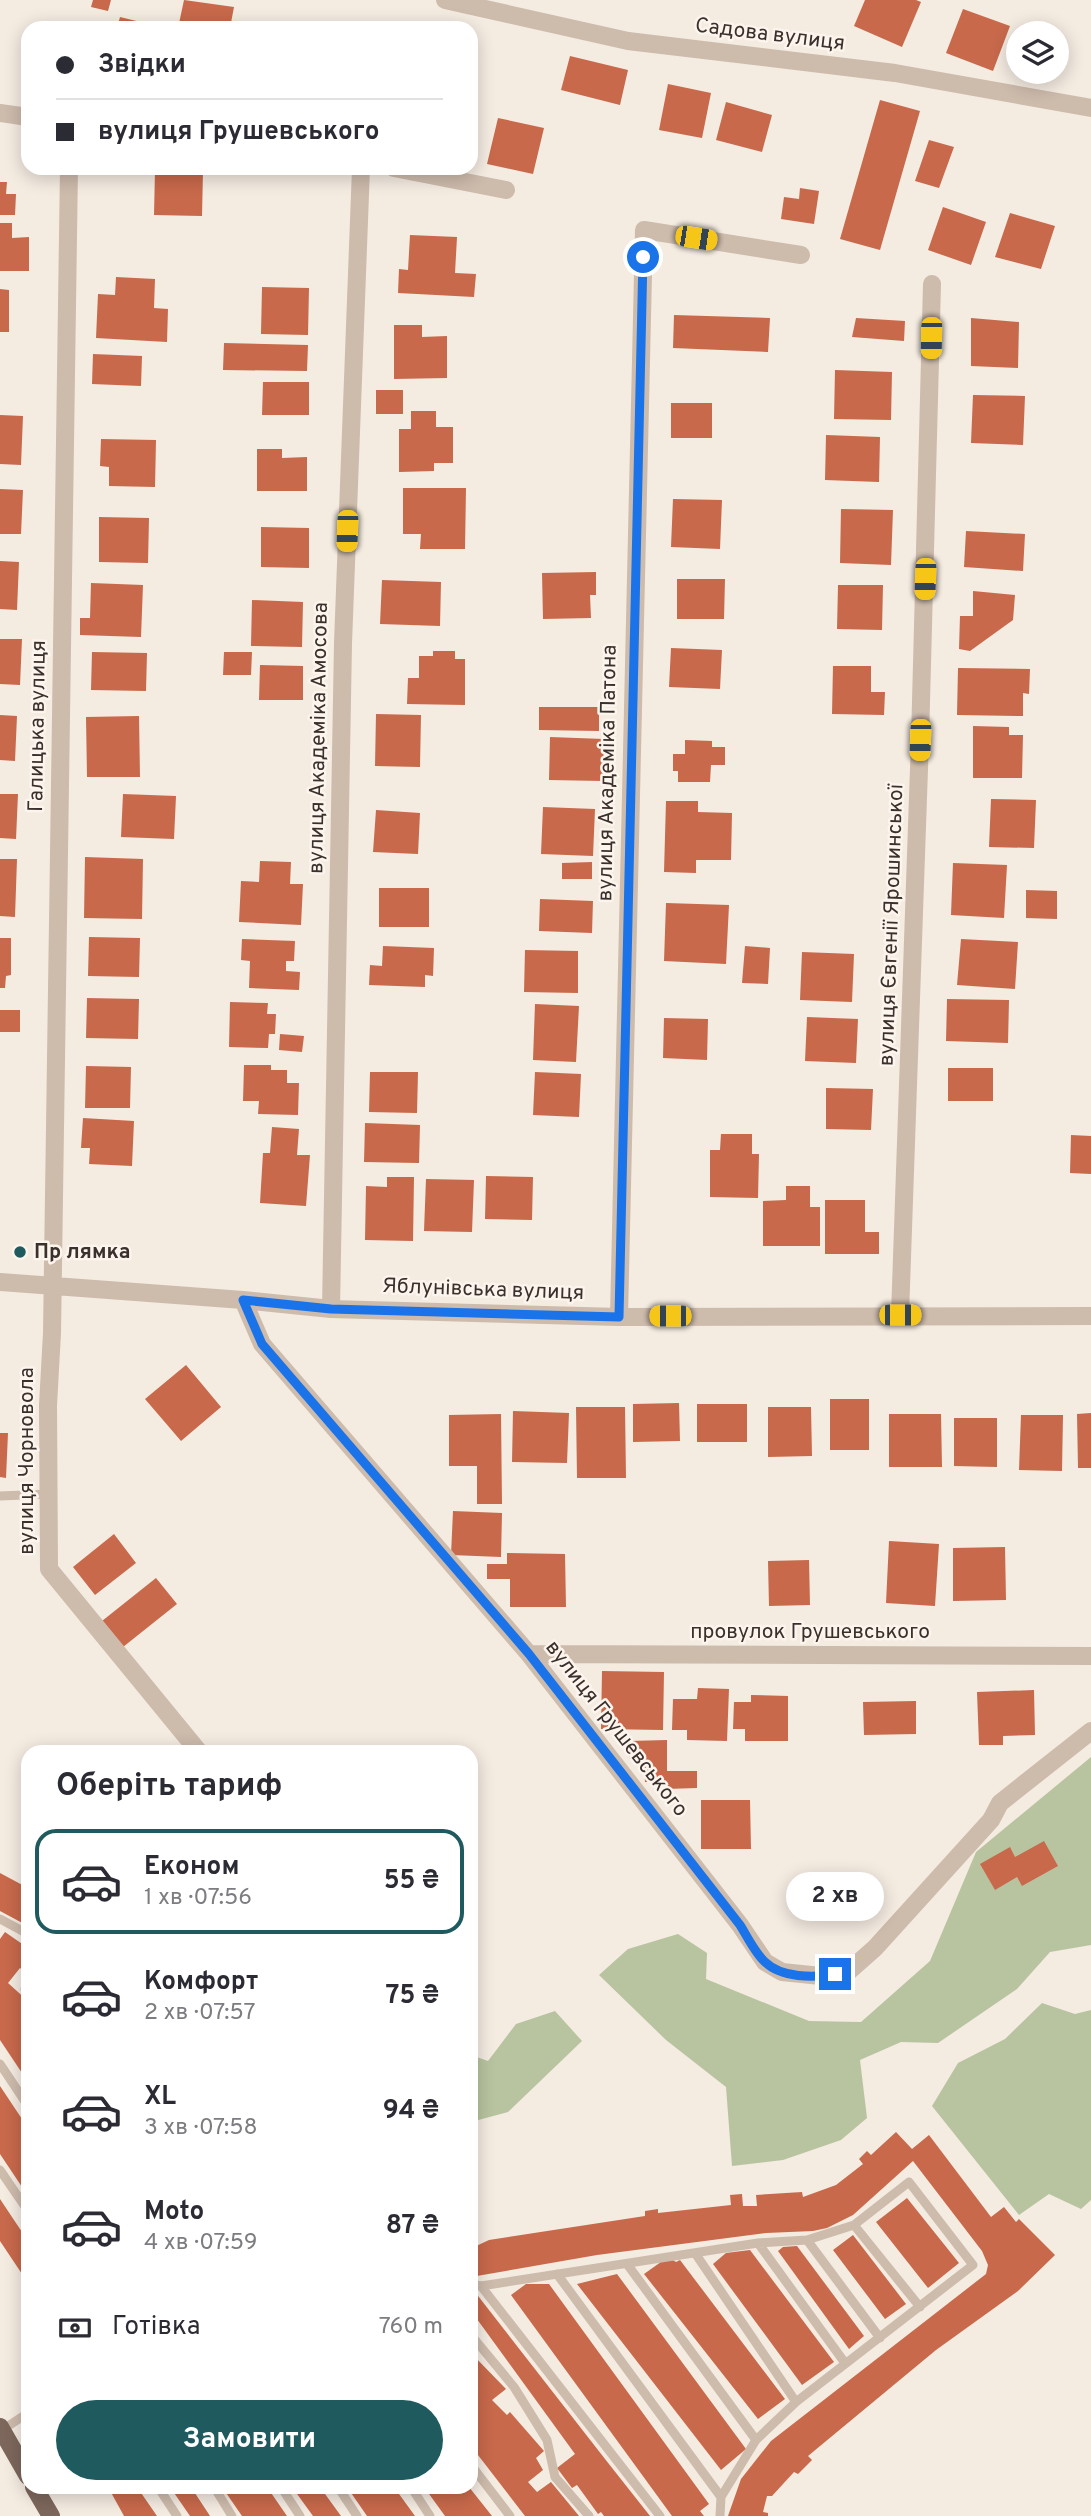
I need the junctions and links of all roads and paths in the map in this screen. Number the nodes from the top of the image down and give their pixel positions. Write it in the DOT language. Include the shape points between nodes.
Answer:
graph roads {
  1 [pos="445,0"];
  2 [pos="1091,108"];
  3 [pos="0,113"];
  4 [pos="21,116"];
  5 [pos="69,175"];
  6 [pos="361,175"];
  7 [pos="430,175"];
  8 [pos="506,190"];
  9 [pos="801,254"];
  10 [pos="932,284"];
  11 [pos="0,1282"];
  12 [pos="52,1286"];
  13 [pos="243,1300"];
  14 [pos="331,1309"];
  15 [pos="900,1315"];
  16 [pos="1091,1316"];
  17 [pos="619,1317"];
  18 [pos="49,1494"];
  19 [pos="0,1496"];
  20 [pos="529,1654"];
  21 [pos="1091,1656"];
  22 [pos="1091,1731"];
  23 [pos="192,1745"];
  24 [pos="0,1919"];
  25 [pos="21,1930"];
  26 [pos="0,2064"];
  27 [pos="21,2096"];
  28 [pos="0,2170"];
  29 [pos="21,2201"];
  30 [pos="854,2225"];
  31 [pos="807,2240"];
  32 [pos="758,2243"];
  33 [pos="695,2253"];
  34 [pos="627,2264"];
  35 [pos="557,2274"];
  36 [pos="478,2285"];
  37 [pos="478,2288"];
  38 [pos="920,2307"];
  39 [pos="880,2338"];
  40 [pos="478,2343"];
  41 [pos="845,2363"];
  42 [pos="796,2402"];
  43 [pos="21,2417"];
  44 [pos="1,2428"];
  45 [pos="757,2440"];
  46 [pos="21,2464"];
  47 [pos="478,2474"];
  48 [pos="38,2494"];
  49 [pos="163,2494"];
  50 [pos="218,2494"];
  51 [pos="286,2494"];
  52 [pos="343,2494"];
  53 [pos="416,2494"];
  54 [pos="721,2497"];
  55 [pos="51,2516"];
  56 [pos="177,2516"];
  57 [pos="232,2516"];
  58 [pos="300,2516"];
  59 [pos="357,2516"];
  60 [pos="430,2516"];
  61 [pos="510,2516"];
  62 [pos="589,2516"];
  63 [pos="660,2516"];
  64 [pos="720,2516"];
  1 -- 2 [label="street, Садова вулиця" via="628,41 895,73"];
  3 -- 4 [label="street"];
  5 -- 12 [label="street, Галицька вулиця"];
  6 -- 14 [label="street, вулиця Академіка Амосова" via="343,643"];
  7 -- 8 [label="street"];
  9 -- 17 [label="street, вулиця Академіка Патона" via="644,229"];
  10 -- 15 [label="street, вулиця Євгенії Ярошинської"];
  11 -- 12 [label="street, Яблунівська вулиця"];
  12 -- 13 [label="street, Яблунівська вулиця"];
  12 -- 18 [label="street, вулиця Чорновола"];
  13 -- 14 [label="street, Яблунівська вулиця"];
  13 -- 20 [label="street, вулиця Грушевського" via="262,1344"];
  14 -- 17 [label="street, Яблунівська вулиця"];
  15 -- 16 [label="street, Яблунівська вулиця"];
  15 -- 17 [label="street, Яблунівська вулиця"];
  18 -- 19 [label="lane"];
  18 -- 23 [label="street, вулиця Чорновола" via="49,1569"];
  20 -- 21 [label="street, провулок Грушевського"];
  20 -- 22 [label="street, вулиця Грушевського" via="765,1962 782,1972 821,1976 849,1971 991,1820 1000,1802"];
  24 -- 25 [label="lane"];
  26 -- 27 [label="lane"];
  28 -- 29 [label="lane"];
  30 -- 31 [label="lane"];
  30 -- 38 [label="lane"];
  30 -- 38 [label="lane" via="909,2182 973,2265"];
  31 -- 32 [label="lane"];
  31 -- 39 [label="lane"];
  32 -- 33 [label="lane"];
  32 -- 41 [label="lane"];
  33 -- 34 [label="lane"];
  33 -- 42 [label="lane"];
  34 -- 35 [label="lane"];
  34 -- 45 [label="lane"];
  35 -- 36 [label="lane"];
  35 -- 54 [label="lane"];
  37 -- 63 [label="lane"];
  38 -- 39 [label="lane"];
  39 -- 41 [label="lane"];
  40 -- 62 [label="lane" via="514,2387 547,2441 555,2477"];
  41 -- 42 [label="lane"];
  42 -- 45 [label="lane"];
  43 -- 44 [label="lane"];
  44 -- 46 [label="main road"];
  45 -- 54 [label="lane"];
  47 -- 61 [label="lane"];
  48 -- 55 [label="main road"];
  49 -- 56 [label="lane"];
  50 -- 57 [label="lane"];
  51 -- 58 [label="lane"];
  52 -- 59 [label="lane"];
  53 -- 60 [label="lane"];
  54 -- 64 [label="lane"];
}
